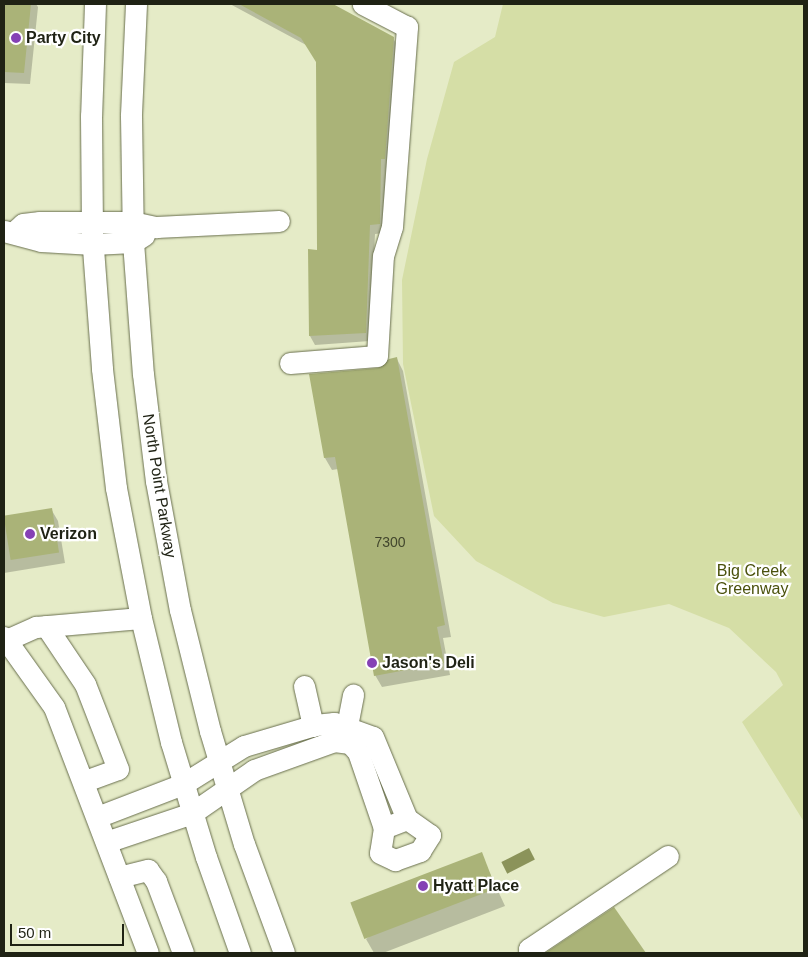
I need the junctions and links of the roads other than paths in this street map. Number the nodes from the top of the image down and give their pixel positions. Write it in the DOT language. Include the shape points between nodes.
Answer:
graph roads {
  1 [pos="95,4"];
  2 [pos="136,4"];
  3 [pos="363,4"];
  4 [pos="92,221"];
  5 [pos="278,221"];
  6 [pos="9,231"];
  7 [pos="133,232"];
  8 [pos="93,244"];
  9 [pos="290,363"];
  10 [pos="141,618"];
  11 [pos="46,626"];
  12 [pos="5,639"];
  13 [pos="304,686"];
  14 [pos="353,695"];
  15 [pos="313,726"];
  16 [pos="341,733"];
  17 [pos="219,762"];
  18 [pos="83,782"];
  19 [pos="183,784"];
  20 [pos="226,789"];
  21 [pos="192,813"];
  22 [pos="96,817"];
  23 [pos="407,820"];
  24 [pos="384,828"];
  25 [pos="106,842"];
  26 [pos="668,856"];
  27 [pos="119,877"];
  28 [pos="148,953"];
  29 [pos="183,953"];
  30 [pos="240,953"];
  31 [pos="284,953"];
  32 [pos="532,953"];
  1 -- 4 [label="street"];
  2 -- 7 [label="street, North Point Parkway" via="131,116"];
  3 -- 9 [label="street" via="408,27 392,227 383,256 377,356"];
  4 -- 6 [label="street" via="23,224"];
  4 -- 7 [label="street"];
  4 -- 8 [label="street"];
  5 -- 7 [label="street" via="156,227"];
  6 -- 8 [label="street" via="23,239 40,242"];
  7 -- 8 [label="street"];
  7 -- 17 [label="street, North Point Parkway" via="143,374 156,481 180,610"];
  8 -- 10 [label="street" via="108,421"];
  10 -- 11 [label="street"];
  10 -- 19 [label="street"];
  11 -- 12 [label="street"];
  11 -- 18 [label="street" via="85,684 118,769"];
  12 -- 18 [label="street" via="54,707"];
  13 -- 15 [label="street"];
  14 -- 16 [label="street"];
  15 -- 16 [label="street" via="334,723"];
  15 -- 17 [label="street" via="244,746"];
  16 -- 20 [label="street" via="254,770"];
  16 -- 23 [label="street" via="373,737"];
  16 -- 24 [label="street" via="358,752"];
  17 -- 19 [label="street"];
  17 -- 20 [label="street, North Point Parkway"];
  18 -- 22 [label="street"];
  19 -- 21 [label="street"];
  19 -- 22 [label="street"];
  20 -- 21 [label="street"];
  20 -- 31 [label="street, North Point Parkway"];
  21 -- 25 [label="street"];
  21 -- 30 [label="street"];
  22 -- 25 [label="street"];
  23 -- 24 [label="street"];
  23 -- 24 [label="street" via="430,835 420,851 395,860 380,853"];
  25 -- 27 [label="street"];
  26 -- 32 [label="street" via="529,949"];
  27 -- 28 [label="street"];
  27 -- 29 [label="street" via="148,870 156,880"];
}
